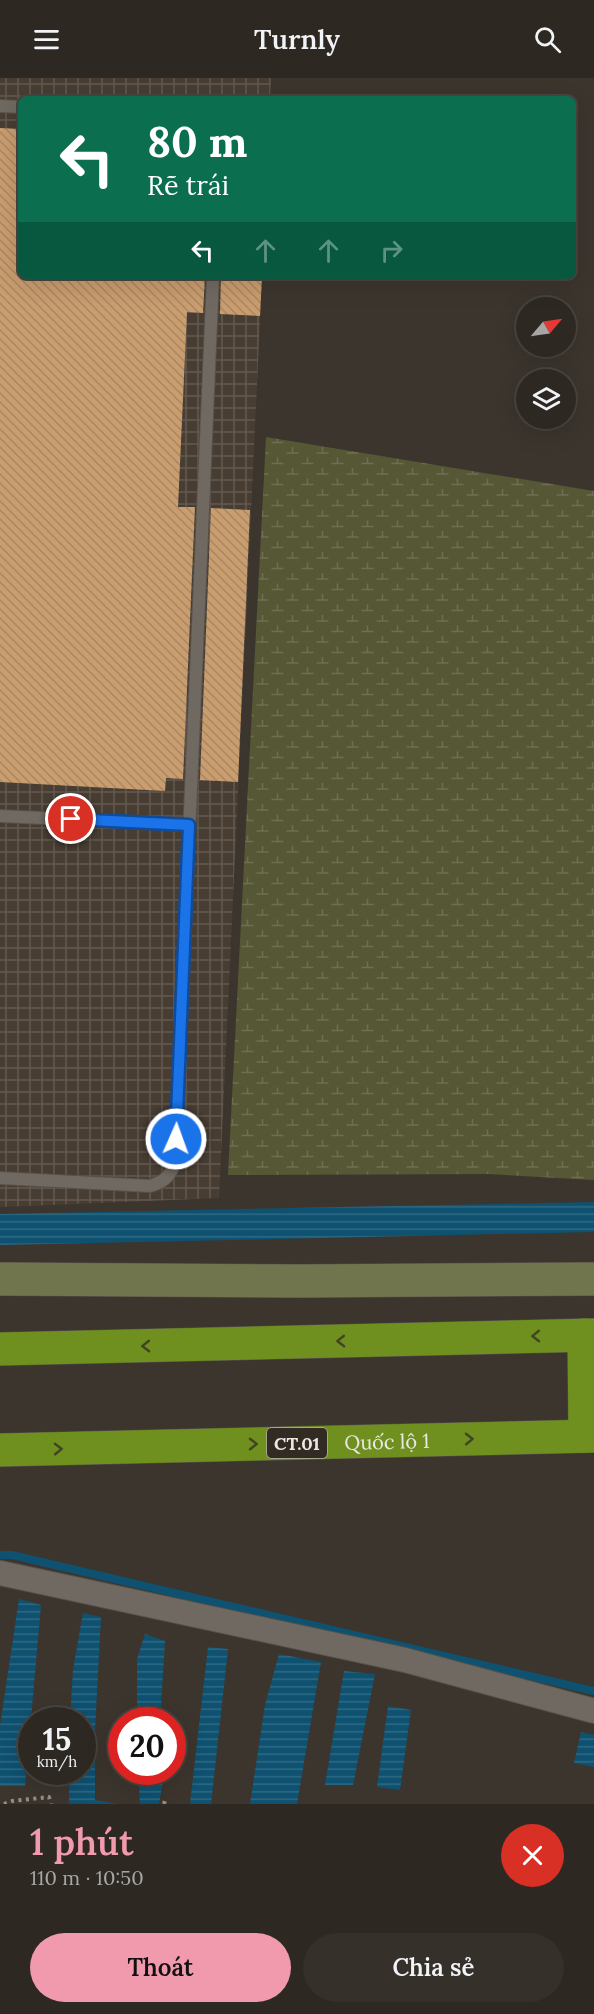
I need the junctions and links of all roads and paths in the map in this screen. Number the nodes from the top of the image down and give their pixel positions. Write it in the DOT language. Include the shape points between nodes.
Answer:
graph roads {
  1 [pos="0,106"];
  2 [pos="18,108"];
  3 [pos="213,279"];
  4 [pos="0,816"];
  5 [pos="189,825"];
  6 [pos="0,1178"];
  7 [pos="0,1279"];
  8 [pos="594,1279"];
  9 [pos="589,1335"];
  10 [pos="0,1349"];
  11 [pos="590,1436"];
  12 [pos="0,1450"];
  13 [pos="0,1573"];
  14 [pos="594,1711"];
  15 [pos="166,1797"];
  16 [pos="4,1804"];
  17 [pos="51,1804"];
  18 [pos="164,1804"];
  1 -- 2 [label="lane"];
  3 -- 5 [label="lane"];
  4 -- 5 [label="lane"];
  5 -- 6 [label="lane" via="175,1161 171,1174 150,1186"];
  7 -- 8 [label="main road"];
  9 -- 10 [label="highway, one-way"];
  9 -- 11 [label="highway"];
  12 -- 11 [label="highway, Quốc lộ 1 / CT.01, one-way"];
  13 -- 14 [label="street" via="405,1660"];
  15 -- 18 [label="path"];
  16 -- 17 [label="path" via="49,1797"];
}
